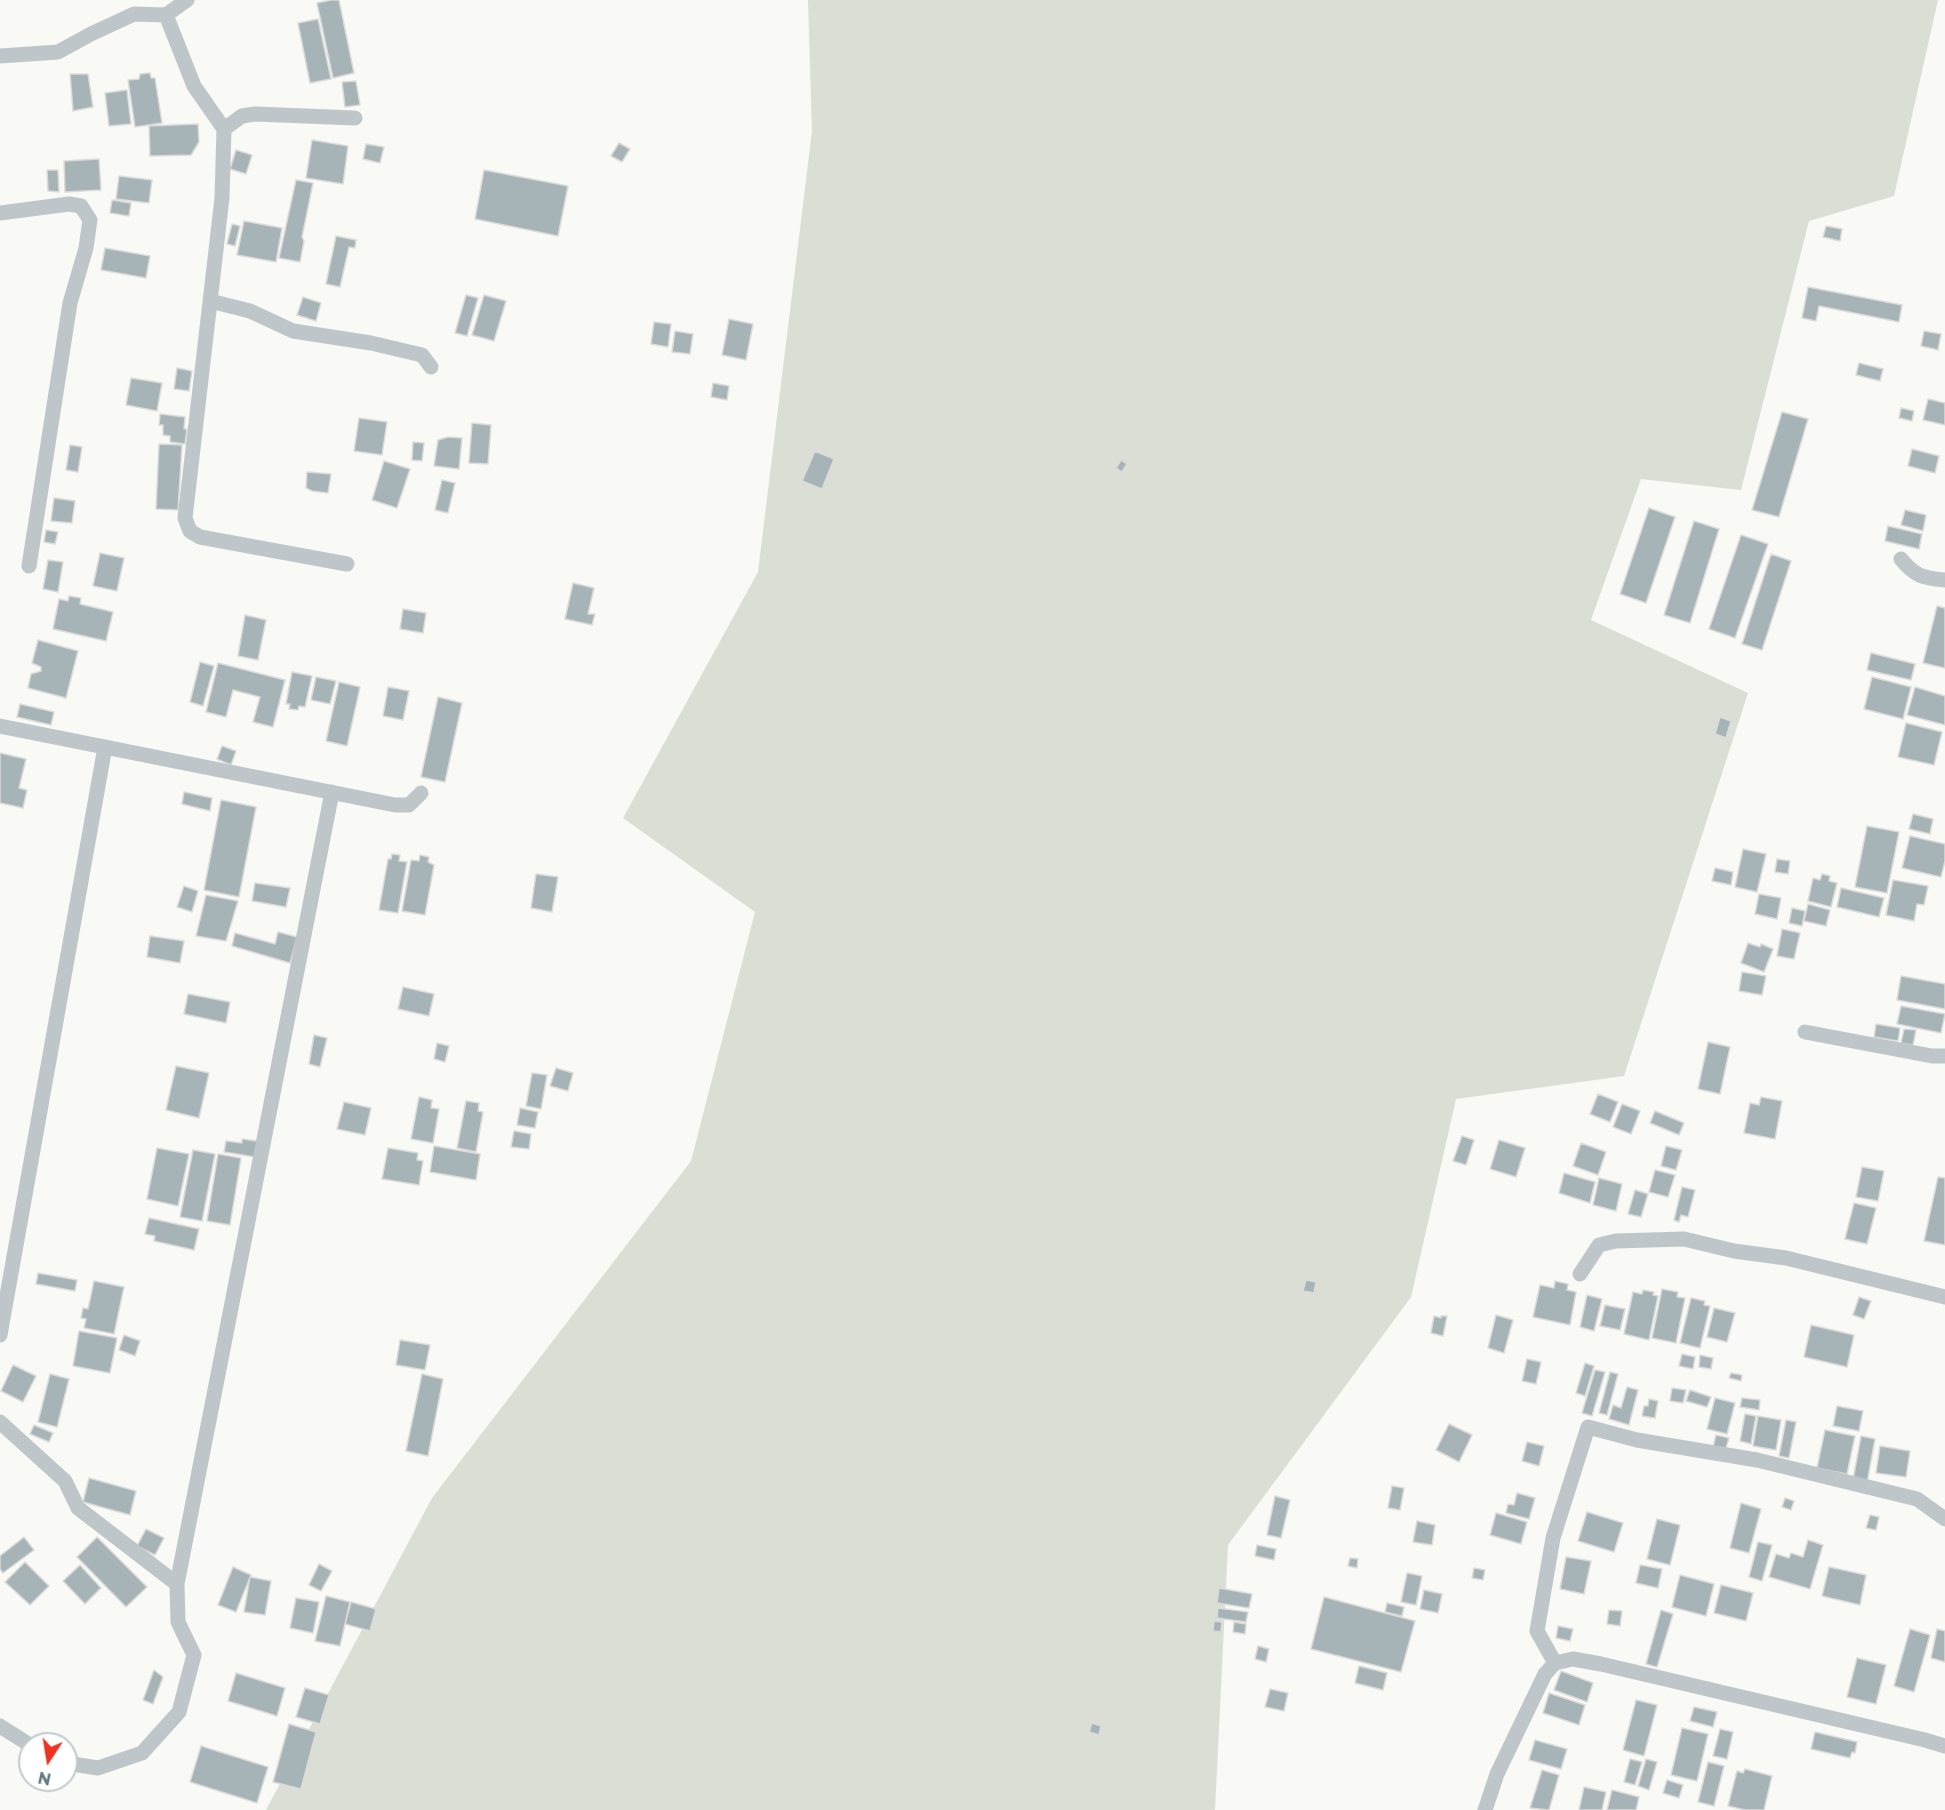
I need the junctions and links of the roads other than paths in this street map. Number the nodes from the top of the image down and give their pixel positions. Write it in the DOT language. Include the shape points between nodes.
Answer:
graph roads {
  1 [pos="187,0"];
  2 [pos="166,15"];
  3 [pos="0,56"];
  4 [pos="355,118"];
  5 [pos="224,129"];
  6 [pos="0,213"];
  7 [pos="210,301"];
  8 [pos="430,367"];
  9 [pos="1901,559"];
  10 [pos="347,564"];
  11 [pos="29,566"];
  12 [pos="1945,580"];
  13 [pos="0,726"];
  14 [pos="105,747"];
  15 [pos="332,792"];
  16 [pos="421,793"];
  17 [pos="1805,1032"];
  18 [pos="1945,1056"];
  19 [pos="1580,1274"];
  20 [pos="1945,1297"];
  21 [pos="0,1335"];
  22 [pos="0,1422"];
  23 [pos="1945,1519"];
  24 [pos="177,1584"];
  25 [pos="1555,1662"];
  26 [pos="0,1726"];
  27 [pos="18,1737"];
  28 [pos="1945,1746"];
  29 [pos="78,1765"];
  30 [pos="1485,1810"];
  1 -- 2 [label="street"];
  2 -- 3 [label="street" via="135,14 58,52"];
  2 -- 5 [label="street" via="194,86"];
  4 -- 5 [label="street" via="255,114 242,116"];
  5 -- 7 [label="street" via="222,198"];
  6 -- 11 [label="street" via="69,204 81,206 90,220 70,303"];
  7 -- 8 [label="street" via="250,311 293,331 422,355"];
  7 -- 10 [label="street" via="185,518 190,531 200,537"];
  9 -- 12 [label="street" via="1912,572"];
  13 -- 14 [label="street"];
  14 -- 15 [label="street"];
  14 -- 21 [label="street"];
  15 -- 16 [label="street" via="395,805 410,805"];
  15 -- 24 [label="street"];
  17 -- 18 [label="street"];
  19 -- 20 [label="street" via="1599,1245 1684,1239 1786,1258"];
  22 -- 24 [label="street" via="65,1481 78,1508"];
  23 -- 25 [label="street" via="1917,1499 1757,1460 1637,1440 1588,1427 1553,1538 1537,1631"];
  24 -- 29 [label="street" via="178,1622 194,1655 179,1712 142,1754 98,1768"];
  25 -- 28 [label="street" via="1573,1659 1601,1664"];
  25 -- 30 [label="street" via="1532,1698"];
  26 -- 27 [label="street"];
}
